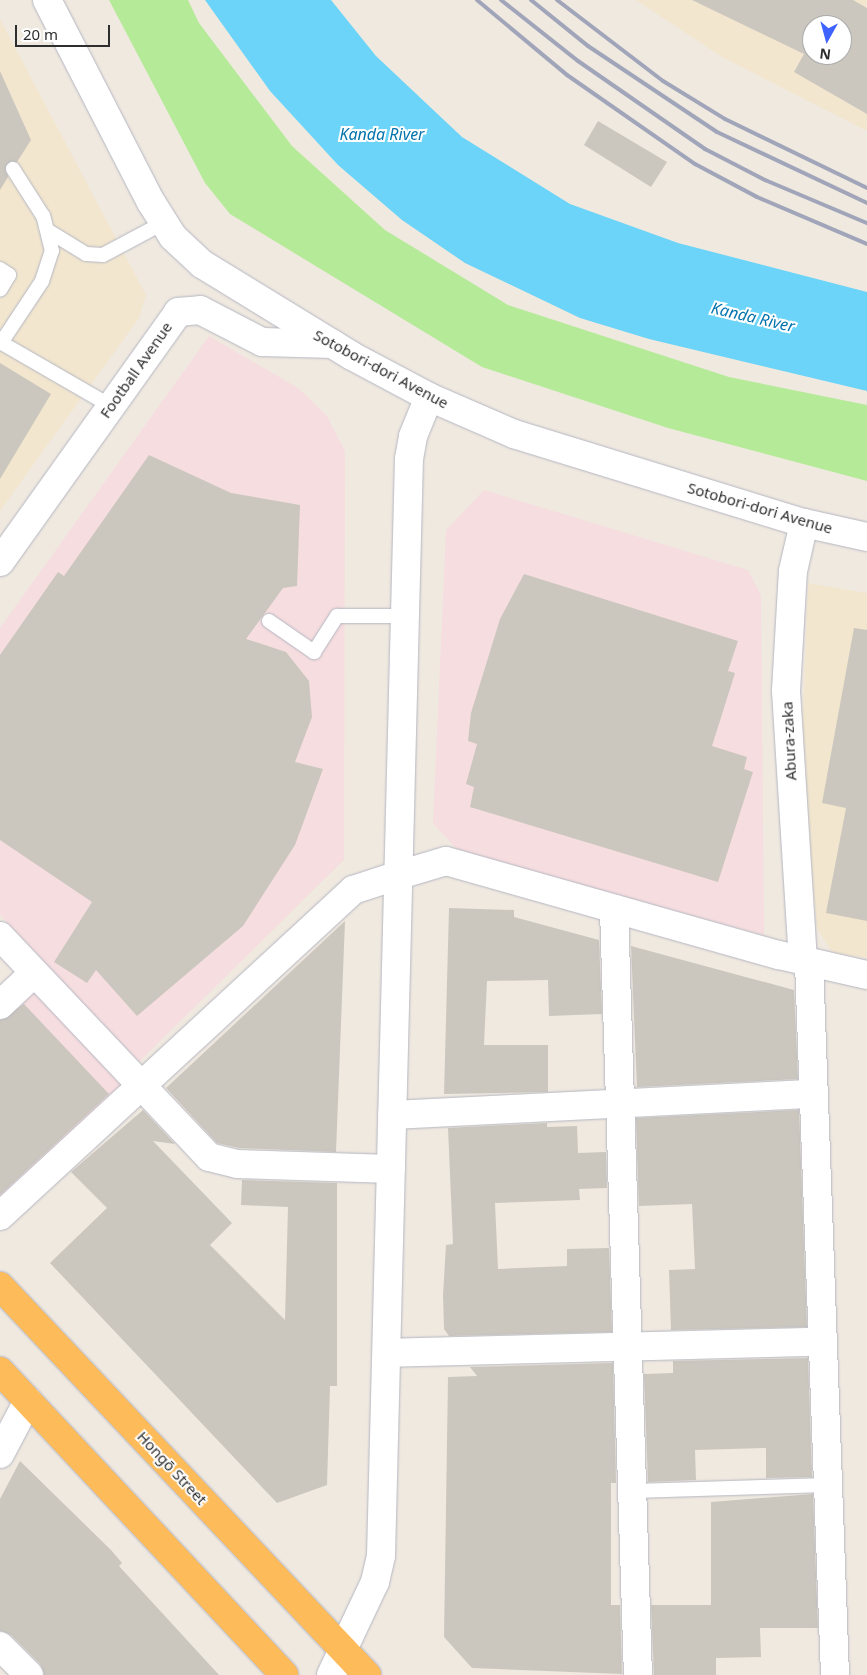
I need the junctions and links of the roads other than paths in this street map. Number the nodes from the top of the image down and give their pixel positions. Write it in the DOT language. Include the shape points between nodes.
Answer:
graph roads {
  1 [pos="47,0"];
  2 [pos="13,169"];
  3 [pos="163,223"];
  4 [pos="50,232"];
  5 [pos="0,269"];
  6 [pos="0,290"];
  7 [pos="1,343"];
  8 [pos="333,344"];
  9 [pos="429,397"];
  10 [pos="111,406"];
  11 [pos="804,523"];
  12 [pos="867,537"];
  13 [pos="0,562"];
  14 [pos="405,616"];
  15 [pos="269,621"];
  16 [pos="398,875"];
  17 [pos="614,909"];
  18 [pos="0,936"];
  19 [pos="806,962"];
  20 [pos="34,973"];
  21 [pos="867,975"];
  22 [pos="0,1006"];
  23 [pos="139,1084"];
  24 [pos="813,1094"];
  25 [pos="621,1104"];
  26 [pos="392,1115"];
  27 [pos="391,1169"];
  28 [pos="0,1216"];
  29 [pos="0,1286"];
  30 [pos="822,1342"];
  31 [pos="629,1347"];
  32 [pos="387,1354"];
  33 [pos="0,1371"];
  34 [pos="28,1400"];
  35 [pos="0,1454"];
  36 [pos="828,1485"];
  37 [pos="633,1491"];
  38 [pos="0,1646"];
  39 [pos="344,1649"];
  40 [pos="29,1675"];
  41 [pos="284,1675"];
  42 [pos="331,1675"];
  43 [pos="367,1675"];
  44 [pos="638,1675"];
  45 [pos="834,1675"];
  1 -- 3 [label="street, Sotobori-dori Avenue"];
  2 -- 4 [label="lane"];
  3 -- 4 [label="lane" via="103,255 86,254"];
  3 -- 8 [label="street, Sotobori-dori Avenue" via="202,264"];
  4 -- 7 [label="lane" via="50,265"];
  5 -- 6 [label="lane" via="9,275"];
  7 -- 10 [label="lane"];
  8 -- 9 [label="street, Sotobori-dori Avenue"];
  8 -- 10 [label="street, Football Avenue" via="262,342 200,310 188,308 178,312"];
  9 -- 11 [label="street, Sotobori-dori Avenue" via="514,434"];
  9 -- 14 [label="street" via="413,436 409,459"];
  10 -- 13 [label="street, Football Avenue"];
  11 -- 12 [label="street, Sotobori-dori Avenue"];
  11 -- 19 [label="street, Abura-zaka" via="792,571 786,691"];
  14 -- 15 [label="lane" via="336,616 314,652"];
  14 -- 16 [label="street"];
  16 -- 17 [label="street" via="446,861"];
  16 -- 23 [label="street" via="353,890"];
  16 -- 26 [label="street"];
  17 -- 19 [label="street"];
  17 -- 25 [label="street"];
  18 -- 20 [label="street"];
  19 -- 21 [label="street"];
  19 -- 24 [label="street, Abura-zaka"];
  20 -- 22 [label="street"];
  20 -- 23 [label="street"];
  23 -- 27 [label="street" via="209,1157 237,1164"];
  23 -- 28 [label="street"];
  24 -- 25 [label="street"];
  24 -- 30 [label="street, Abura-zaka"];
  25 -- 26 [label="street"];
  25 -- 31 [label="street"];
  26 -- 27 [label="street"];
  27 -- 32 [label="street"];
  29 -- 39 [label="highway, Hongō Street"];
  30 -- 31 [label="street"];
  30 -- 36 [label="street, Abura-zaka"];
  31 -- 32 [label="street"];
  31 -- 37 [label="street"];
  32 -- 39 [label="street" via="381,1556 375,1582"];
  33 -- 34 [label="highway"];
  34 -- 35 [label="street"];
  34 -- 41 [label="highway"];
  36 -- 37 [label="lane"];
  36 -- 45 [label="street, Abura-zaka"];
  37 -- 44 [label="street"];
  38 -- 40 [label="street"];
  39 -- 42 [label="street"];
  39 -- 43 [label="highway, Hongō Street"];
}
